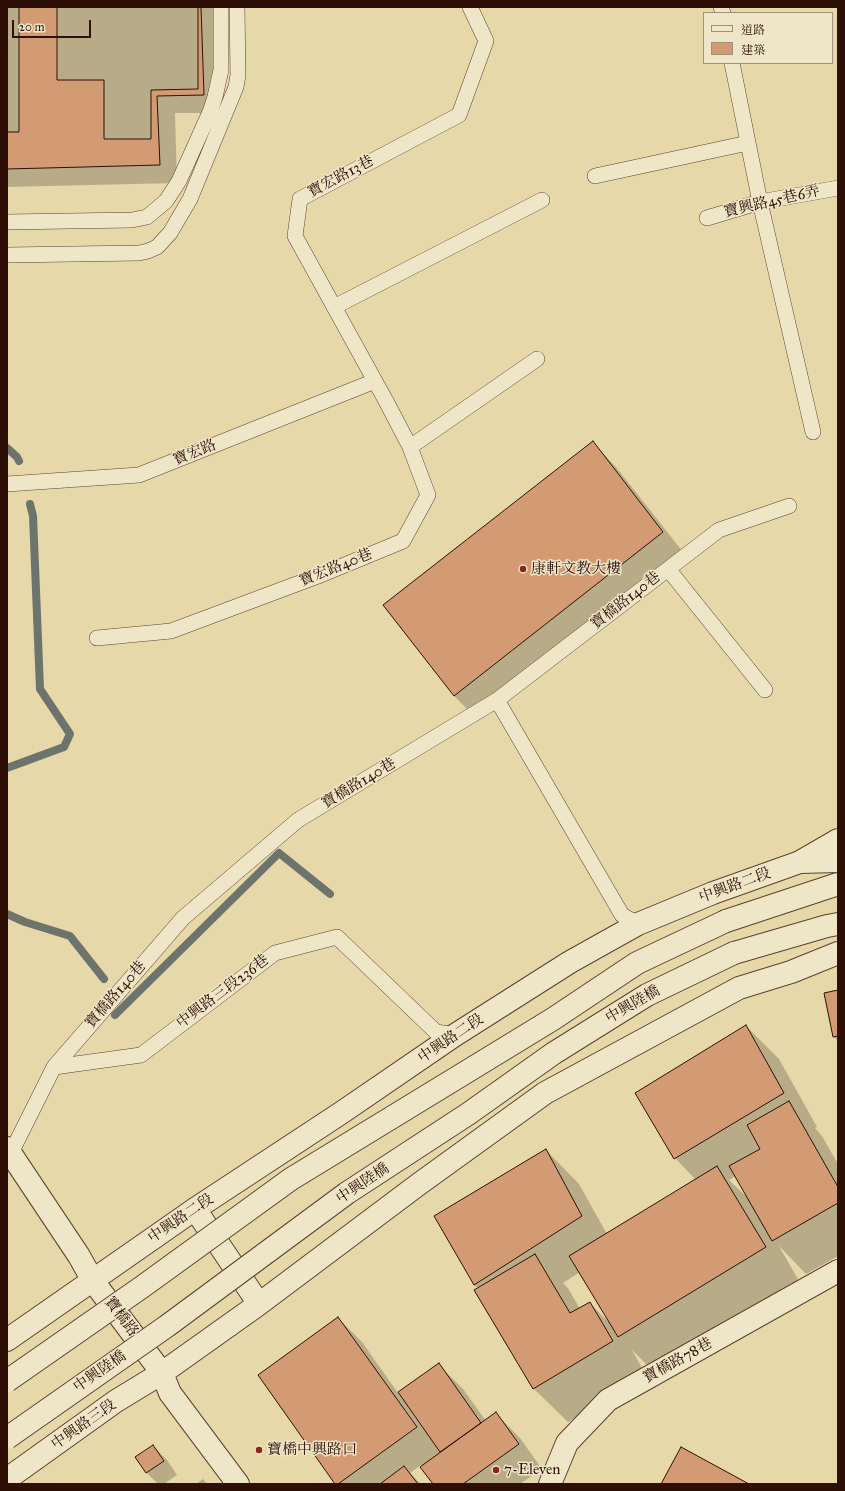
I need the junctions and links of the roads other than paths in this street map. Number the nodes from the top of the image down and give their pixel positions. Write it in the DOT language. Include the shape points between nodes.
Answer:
graph roads {
  1 [pos="221,7"];
  2 [pos="237,7"];
  3 [pos="470,7"];
  4 [pos="732,64"];
  5 [pos="748,143"];
  6 [pos="595,176"];
  7 [pos="838,188"];
  8 [pos="542,200"];
  9 [pos="760,202"];
  10 [pos="707,218"];
  11 [pos="7,222"];
  12 [pos="7,255"];
  13 [pos="334,307"];
  14 [pos="537,359"];
  15 [pos="374,381"];
  16 [pos="813,432"];
  17 [pos="410,447"];
  18 [pos="7,484"];
  19 [pos="789,506"];
  20 [pos="668,569"];
  21 [pos="97,638"];
  22 [pos="765,690"];
  23 [pos="497,700"];
  24 [pos="838,840"];
  25 [pos="838,860"];
  26 [pos="800,862"];
  27 [pos="838,884"];
  28 [pos="726,921"];
  29 [pos="638,924"];
  30 [pos="838,924"];
  31 [pos="838,953"];
  32 [pos="455,1035"];
  33 [pos="54,1067"];
  34 [pos="9,1150"];
  35 [pos="195,1209"];
  36 [pos="838,1271"];
  37 [pos="93,1281"];
  38 [pos="259,1304"];
  39 [pos="7,1340"];
  40 [pos="162,1373"];
  41 [pos="7,1381"];
  42 [pos="7,1438"];
  43 [pos="7,1479"];
  44 [pos="238,1484"];
  45 [pos="550,1484"];
  1 -- 11 [label="lane" via="221,70 215,97 179,181 166,200 147,216 132,220"];
  2 -- 12 [label="lane" via="236,87 190,199 170,233 156,247 140,253"];
  3 -- 13 [label="lane, 寶宏路13巷" via="486,41 459,115 300,199 295,236"];
  4 -- 5 [label="lane"];
  5 -- 6 [label="lane"];
  5 -- 9 [label="lane"];
  7 -- 9 [label="lane, 寶興路45巷6弄"];
  8 -- 13 [label="lane"];
  9 -- 10 [label="lane, 寶興路45巷6弄"];
  9 -- 16 [label="lane"];
  13 -- 15 [label="lane, 寶宏路13巷"];
  14 -- 17 [label="lane"];
  15 -- 17 [label="lane, 寶宏路40巷"];
  15 -- 18 [label="lane, 寶宏路" via="139,475"];
  17 -- 21 [label="lane, 寶宏路40巷" via="428,495 403,541 171,631"];
  19 -- 20 [label="lane, 寶橋路140巷" via="719,530"];
  20 -- 22 [label="lane"];
  20 -- 23 [label="lane, 寶橋路140巷"];
  23 -- 29 [label="lane" via="622,915"];
  23 -- 33 [label="lane, 寶橋路140巷" via="298,820 183,918"];
  24 -- 26 [label="street"];
  25 -- 26 [label="street, 中興路二段"];
  26 -- 29 [label="street, 中興路二段" via="713,893"];
  27 -- 28 [label="street, 中興路二段"];
  28 -- 41 [label="street, 中興陸橋, bridge" via="637,963 553,1019 291,1178 142,1287"];
  29 -- 32 [label="street, 中興路二段" via="570,962"];
  30 -- 42 [label="street, 中興陸橋, bridge" via="734,953 647,995 554,1053 468,1114 347,1193 167,1326"];
  31 -- 38 [label="street" via="791,972 739,988 545,1094 419,1184"];
  32 -- 33 [label="lane, 中興路三段236巷" via="436,1032 337,937 275,952 141,1055"];
  32 -- 35 [label="street, 中興路二段" via="341,1114"];
  33 -- 34 [label="lane, 寶橋路140巷"];
  34 -- 37 [label="street, 寶橋路" via="80,1256"];
  35 -- 37 [label="street, 中興路二段"];
  35 -- 38 [label="street"];
  36 -- 45 [label="street, 寶橋路78巷" via="608,1400 567,1443"];
  37 -- 39 [label="street"];
  37 -- 40 [label="street, 寶橋路"];
  38 -- 40 [label="street"];
  40 -- 43 [label="street, 中興路三段" via="116,1402"];
  40 -- 44 [label="street, 寶橋路" via="170,1393"];
}
